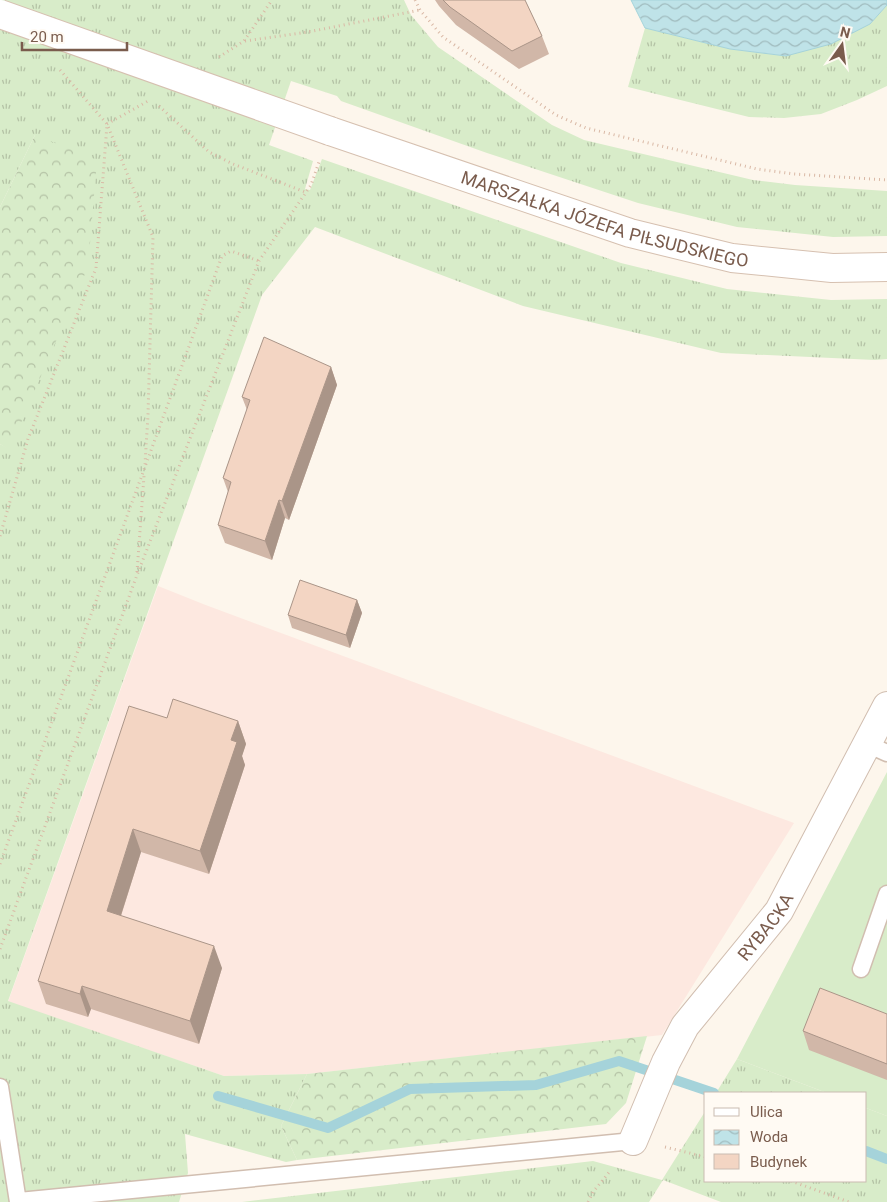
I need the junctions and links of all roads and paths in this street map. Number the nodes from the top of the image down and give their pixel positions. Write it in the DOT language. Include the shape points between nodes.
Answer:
graph roads {
  1 [pos="415,0"];
  2 [pos="420,10"];
  3 [pos="0,14"];
  4 [pos="244,41"];
  5 [pos="158,105"];
  6 [pos="320,161"];
  7 [pos="887,180"];
  8 [pos="305,192"];
  9 [pos="259,261"];
  10 [pos="887,267"];
  11 [pos="144,470"];
  12 [pos="0,536"];
  13 [pos="137,575"];
  14 [pos="887,706"];
  15 [pos="877,748"];
  16 [pos="0,864"];
  17 [pos="887,894"];
  18 [pos="0,949"];
  19 [pos="861,969"];
  20 [pos="0,1087"];
  21 [pos="633,1141"];
  22 [pos="704,1156"];
  23 [pos="794,1182"];
  24 [pos="19,1201"];
  25 [pos="849,1202"];
  1 -- 2 [label="path"];
  2 -- 4 [label="path"];
  2 -- 7 [label="path" via="443,37 556,115 586,128 757,169"];
  3 -- 10 [label="main road, MARSZAŁKA JÓZEFA PIŁSUDSKIEGO, bridge" via="330,131 639,235 732,258 832,268"];
  5 -- 8 [label="path" via="209,152"];
  6 -- 8 [label="path"];
  8 -- 9 [label="path"];
  9 -- 11 [label="path" via="231,251 222,256"];
  9 -- 13 [label="path"];
  11 -- 12 [label="path" via="153,237 107,124 96,268 28,439"];
  11 -- 13 [label="path"];
  11 -- 16 [label="path"];
  13 -- 18 [label="path"];
  14 -- 15 [label="main road, RYBACKA"];
  15 -- 21 [label="main road, RYBACKA" via="779,911 685,1026"];
  17 -- 19 [label="lane"];
  20 -- 24 [label="lane"];
  21 -- 22 [label="path"];
  21 -- 24 [label="lane"];
  23 -- 25 [label="path"];
}
